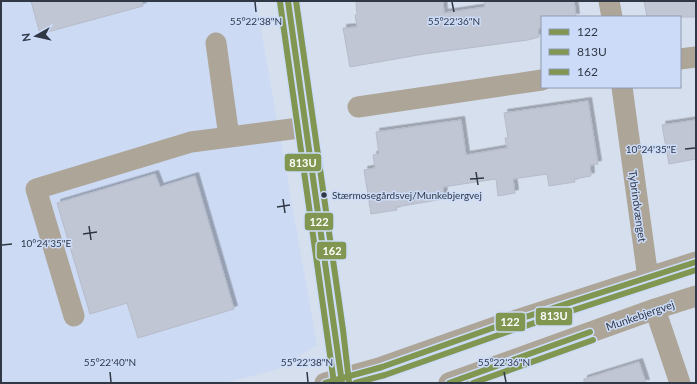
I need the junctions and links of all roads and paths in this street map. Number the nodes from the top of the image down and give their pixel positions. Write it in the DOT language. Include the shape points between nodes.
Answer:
graph roads {
  1 [pos="288,1"];
  2 [pos="610,1"];
  3 [pos="612,16"];
  4 [pos="216,43"];
  5 [pos="696,57"];
  6 [pos="681,59"];
  7 [pos="541,80"];
  8 [pos="622,88"];
  9 [pos="358,107"];
  10 [pos="307,127"];
  11 [pos="229,137"];
  12 [pos="696,262"];
  13 [pos="648,278"];
  14 [pos="696,296"];
  15 [pos="655,309"];
  16 [pos="74,316"];
  17 [pos="337,382"];
  18 [pos="449,383"];
  19 [pos="680,383"];
  1 -- 10 [label="street"];
  2 -- 3 [label="street"];
  4 -- 11 [label="street"];
  5 -- 6 [label="street"];
  7 -- 9 [label="street"];
  8 -- 13 [label="street, Tybrindvænget"];
  10 -- 11 [label="street"];
  10 -- 17 [label="street"];
  11 -- 16 [label="street" via="191,142 36,189"];
  12 -- 13 [label="street"];
  13 -- 17 [label="street" via="504,324"];
  14 -- 15 [label="street, Munkebjergvej"];
  15 -- 18 [label="street, Munkebjergvej"];
  15 -- 19 [label="street"];
}
